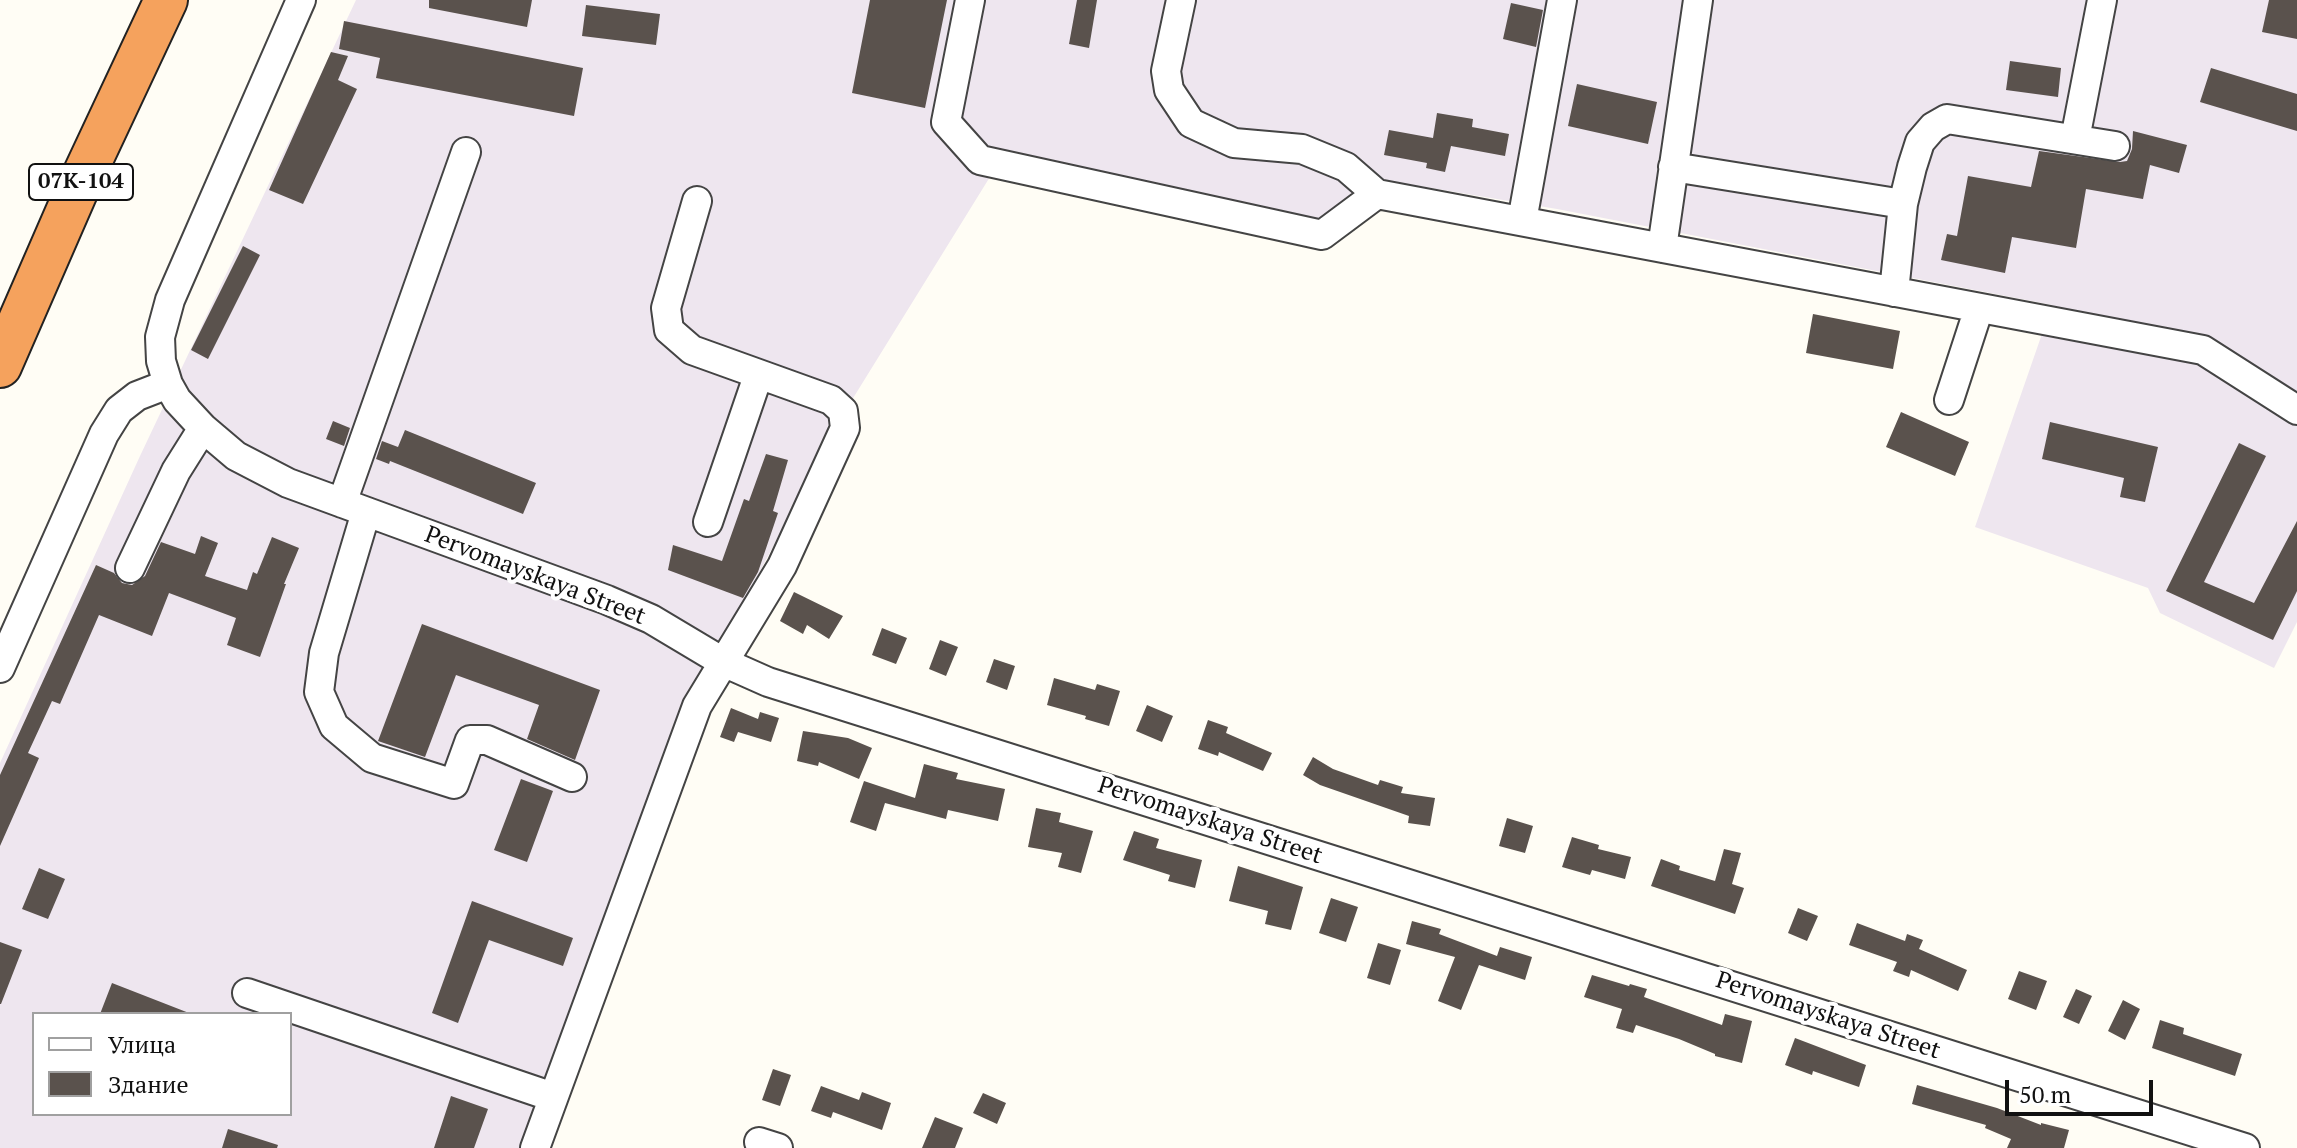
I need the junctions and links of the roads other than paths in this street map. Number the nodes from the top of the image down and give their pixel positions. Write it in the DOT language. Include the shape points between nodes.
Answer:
graph roads {
  1 [pos="166,0"];
  2 [pos="301,0"];
  3 [pos="970,0"];
  4 [pos="1181,0"];
  5 [pos="1562,0"];
  6 [pos="1698,0"];
  7 [pos="2102,0"];
  8 [pos="2075,139"];
  9 [pos="2115,146"];
  10 [pos="466,152"];
  11 [pos="1673,167"];
  12 [pos="1377,194"];
  13 [pos="697,201"];
  14 [pos="1903,204"];
  15 [pos="1522,221"];
  16 [pos="1662,248"];
  17 [pos="1894,292"];
  18 [pos="1979,308"];
  19 [pos="0,366"];
  20 [pos="758,376"];
  21 [pos="168,384"];
  22 [pos="1949,400"];
  23 [pos="2297,410"];
  24 [pos="203,428"];
  25 [pos="354,508"];
  26 [pos="708,522"];
  27 [pos="130,568"];
  28 [pos="723,662"];
  29 [pos="0,668"];
  30 [pos="572,777"];
  31 [pos="247,993"];
  32 [pos="553,1097"];
  33 [pos="535,1148"];
  34 [pos="2245,1148"];
  1 -- 19 [label="highway, 07К-104"];
  2 -- 21 [label="street" via="170,300 160,337"];
  3 -- 12 [label="street" via="946,122 980,160 1322,235"];
  4 -- 12 [label="street" via="1166,71 1169,90 1191,123 1234,143 1302,149 1346,167"];
  5 -- 15 [label="street"];
  6 -- 11 [label="street"];
  7 -- 8 [label="street"];
  8 -- 9 [label="street"];
  8 -- 14 [label="street" via="1947,119 1920,142"];
  10 -- 25 [label="street"];
  11 -- 14 [label="street"];
  11 -- 16 [label="street"];
  12 -- 15 [label="street"];
  13 -- 20 [label="street" via="666,308 669,330 692,350"];
  14 -- 17 [label="street"];
  15 -- 16 [label="street"];
  16 -- 17 [label="street"];
  17 -- 18 [label="street"];
  18 -- 22 [label="street"];
  18 -- 23 [label="street" via="2203,350"];
  20 -- 26 [label="street"];
  20 -- 28 [label="street" via="831,400 843,411 845,428 782,566"];
  21 -- 24 [label="street, Pervomayskaya Street"];
  21 -- 29 [label="street" via="119,410 104,434"];
  24 -- 25 [label="street, Pervomayskaya Street" via="262,470"];
  24 -- 27 [label="street" via="176,471"];
  25 -- 28 [label="street, Pervomayskaya Street" via="607,600"];
  25 -- 30 [label="street" via="319,692 334,726 372,758 454,784 470,740 487,740"];
  28 -- 32 [label="street" via="697,706"];
  28 -- 34 [label="street, Pervomayskaya Street" via="768,682"];
  31 -- 32 [label="street"];
  32 -- 33 [label="street"];
}
